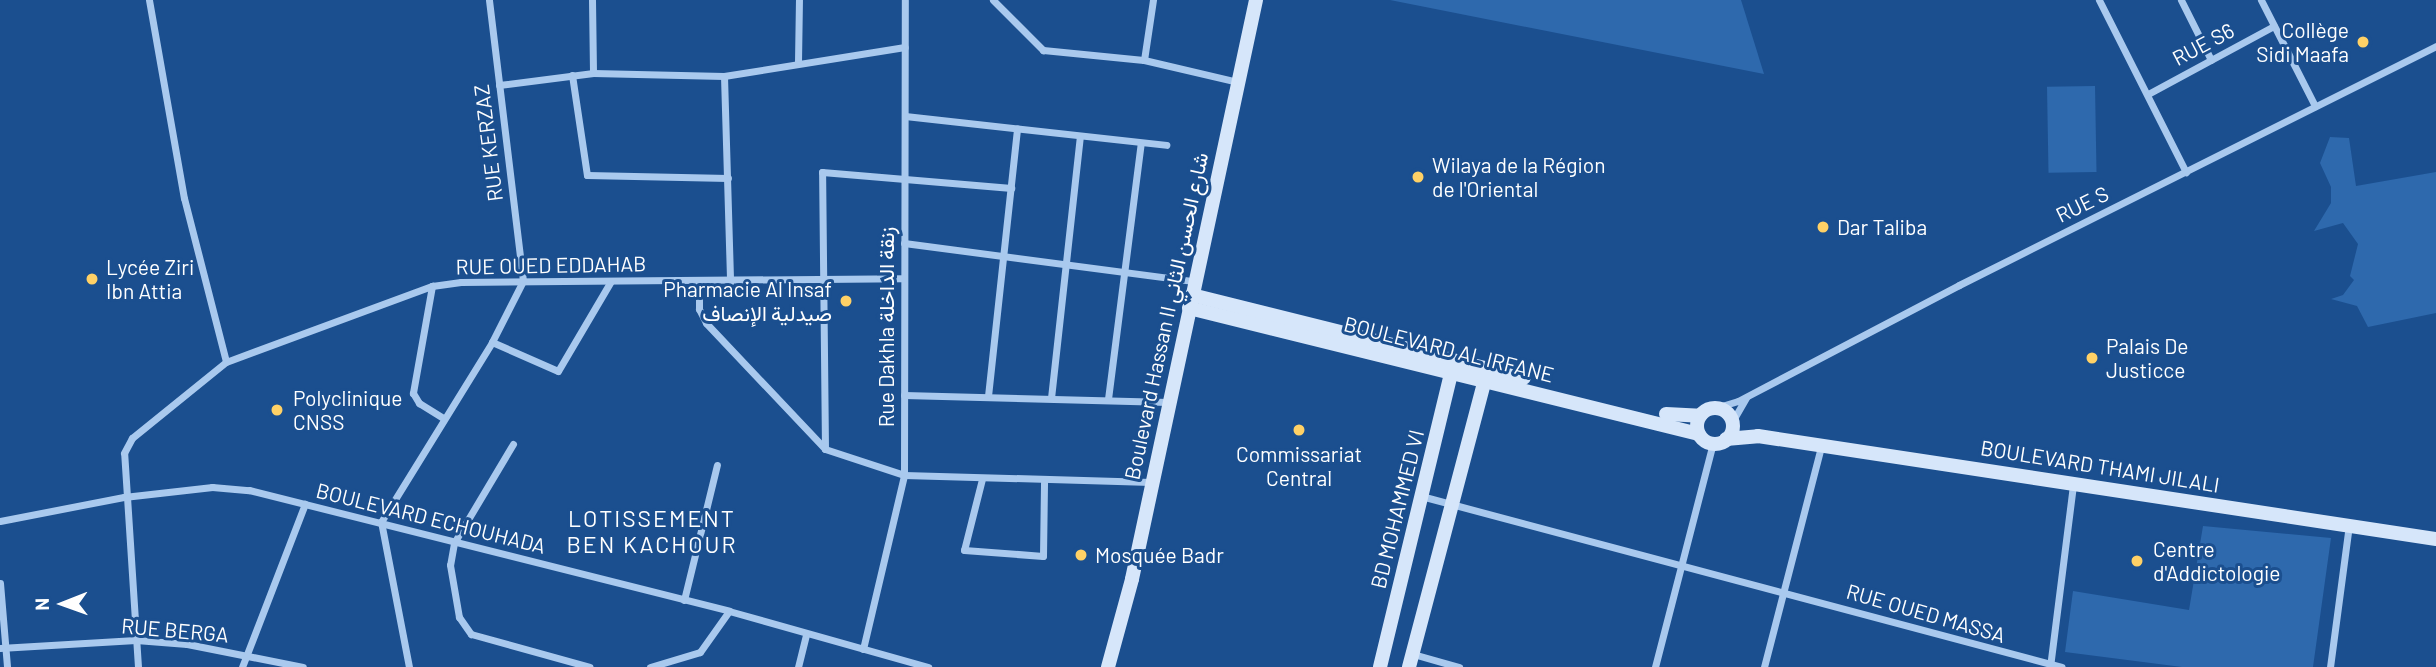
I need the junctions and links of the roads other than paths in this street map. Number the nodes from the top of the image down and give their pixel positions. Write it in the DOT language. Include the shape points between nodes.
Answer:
graph roads {
  1 [pos="149,0"];
  2 [pos="489,0"];
  3 [pos="592,0"];
  4 [pos="799,0"];
  5 [pos="905,0"];
  6 [pos="993,0"];
  7 [pos="1153,0"];
  8 [pos="1256,0"];
  9 [pos="2099,0"];
  10 [pos="2181,0"];
  11 [pos="2261,0"];
  12 [pos="2274,26"];
  13 [pos="2436,46"];
  14 [pos="905,47"];
  15 [pos="1144,60"];
  16 [pos="2211,60"];
  17 [pos="798,62"];
  18 [pos="593,73"];
  19 [pos="572,75"];
  20 [pos="724,76"];
  21 [pos="1238,82"];
  22 [pos="499,85"];
  23 [pos="2148,94"];
  24 [pos="2315,106"];
  25 [pos="905,116"];
  26 [pos="1017,129"];
  27 [pos="1080,137"];
  28 [pos="1141,143"];
  29 [pos="1166,145"];
  30 [pos="2186,172"];
  31 [pos="728,178"];
  32 [pos="904,180"];
  33 [pos="1011,188"];
  34 [pos="904,243"];
  35 [pos="1003,256"];
  36 [pos="1063,263"];
  37 [pos="1125,272"];
  38 [pos="904,278"];
  39 [pos="523,281"];
  40 [pos="611,281"];
  41 [pos="822,281"];
  42 [pos="699,282"];
  43 [pos="730,282"];
  44 [pos="432,286"];
  45 [pos="1192,295"];
  46 [pos="492,342"];
  47 [pos="226,362"];
  48 [pos="1453,366"];
  49 [pos="1487,374"];
  50 [pos="904,394"];
  51 [pos="988,396"];
  52 [pos="1746,397"];
  53 [pos="1051,398"];
  54 [pos="1108,399"];
  55 [pos="1168,402"];
  56 [pos="1715,408"];
  57 [pos="1700,416"];
  58 [pos="443,418"];
  59 [pos="1732,423"];
  60 [pos="1699,434"];
  61 [pos="1758,436"];
  62 [pos="1720,441"];
  63 [pos="513,444"];
  64 [pos="1821,446"];
  65 [pos="825,449"];
  66 [pos="717,465"];
  67 [pos="904,475"];
  68 [pos="982,479"];
  69 [pos="1044,480"];
  70 [pos="1150,482"];
  71 [pos="2073,483"];
  72 [pos="124,496"];
  73 [pos="1421,496"];
  74 [pos="1452,503"];
  75 [pos="305,504"];
  76 [pos="0,521"];
  77 [pos="381,522"];
  78 [pos="2350,525"];
  79 [pos="2436,539"];
  80 [pos="454,543"];
  81 [pos="1683,566"];
  82 [pos="0,583"];
  83 [pos="1782,591"];
  84 [pos="684,600"];
  85 [pos="729,611"];
  86 [pos="806,636"];
  87 [pos="136,640"];
  88 [pos="1116,640"];
  89 [pos="3,648"];
  90 [pos="863,649"];
  91 [pos="248,654"];
  92 [pos="1411,660"];
  93 [pos="2050,666"];
  94 [pos="7,667"];
  95 [pos="138,667"];
  96 [pos="242,667"];
  97 [pos="303,667"];
  98 [pos="409,667"];
  99 [pos="590,667"];
  100 [pos="650,667"];
  101 [pos="798,667"];
  102 [pos="926,667"];
  103 [pos="1108,667"];
  104 [pos="1120,667"];
  105 [pos="1380,667"];
  106 [pos="1459,667"];
  107 [pos="1655,667"];
  108 [pos="1763,667"];
  109 [pos="2062,667"];
  110 [pos="2330,667"];
  1 -- 47 [label="street" via="184,198"];
  2 -- 22 [label="street, RUE KERZAZ"];
  3 -- 18 [label="street"];
  4 -- 17 [label="street"];
  5 -- 14 [label="street, Rue Dakhla زنقة الداخلة"];
  6 -- 15 [label="street" via="1043,50"];
  7 -- 15 [label="street"];
  8 -- 21 [label="street, Boulevard Hassan II شارع الحسن الثاني"];
  9 -- 23 [label="street"];
  10 -- 16 [label="street"];
  11 -- 12 [label="street"];
  12 -- 16 [label="street, RUE S6"];
  12 -- 24 [label="street"];
  13 -- 24 [label="street, RUE S"];
  14 -- 17 [label="street"];
  14 -- 25 [label="street, Rue Dakhla زنقة الداخلة"];
  15 -- 21 [label="street"];
  16 -- 23 [label="street, RUE S6"];
  17 -- 20 [label="street"];
  18 -- 19 [label="street"];
  18 -- 20 [label="street"];
  19 -- 22 [label="street"];
  19 -- 31 [label="street" via="587,175"];
  20 -- 31 [label="street"];
  21 -- 45 [label="street, Boulevard Hassan II شارع الحسن الثاني"];
  22 -- 39 [label="street, RUE KERZAZ"];
  23 -- 30 [label="street"];
  24 -- 30 [label="street, RUE S"];
  25 -- 26 [label="street"];
  25 -- 32 [label="street, Rue Dakhla زنقة الداخلة"];
  26 -- 27 [label="street"];
  26 -- 33 [label="street"];
  27 -- 28 [label="street"];
  27 -- 36 [label="street"];
  28 -- 29 [label="street"];
  28 -- 37 [label="street"];
  30 -- 52 [label="street, RUE S"];
  31 -- 43 [label="street"];
  32 -- 33 [label="street"];
  32 -- 34 [label="street, Rue Dakhla زنقة الداخلة"];
  32 -- 41 [label="street" via="823,170"];
  33 -- 35 [label="street"];
  34 -- 35 [label="street"];
  34 -- 38 [label="street, Rue Dakhla زنقة الداخلة"];
  35 -- 36 [label="street"];
  35 -- 51 [label="street"];
  36 -- 37 [label="street"];
  36 -- 53 [label="street"];
  37 -- 45 [label="street"];
  37 -- 54 [label="street"];
  38 -- 41 [label="street, RUE OUED EDDAHAB"];
  38 -- 50 [label="street, Rue Dakhla زنقة الداخلة"];
  39 -- 40 [label="street, RUE OUED EDDAHAB"];
  39 -- 44 [label="street, RUE OUED EDDAHAB"];
  39 -- 46 [label="street"];
  40 -- 42 [label="street, RUE OUED EDDAHAB"];
  40 -- 46 [label="street" via="558,371"];
  41 -- 43 [label="street, RUE OUED EDDAHAB"];
  41 -- 65 [label="street"];
  42 -- 43 [label="street, RUE OUED EDDAHAB"];
  42 -- 65 [label="street" via="699,309 706,323"];
  44 -- 47 [label="street, RUE OUED EDDAHAB"];
  44 -- 58 [label="street" via="413,393 419,403"];
  45 -- 48 [label="street, BOULEVARD AL IRFANE"];
  45 -- 55 [label="street, Boulevard Hassan II شارع الحسن الثاني"];
  46 -- 58 [label="street"];
  47 -- 72 [label="street, RUE OUED EDDAHAB" via="132,438 124,453"];
  48 -- 49 [label="street, BOULEVARD AL IRFANE"];
  48 -- 73 [label="street, BD MOHAMMED VI"];
  49 -- 57 [label="street, BOULEVARD AL IRFANE" via="1670,414"];
  49 -- 60 [label="street, BOULEVARD AL IRFANE"];
  49 -- 74 [label="street"];
  50 -- 51 [label="street"];
  50 -- 67 [label="street, Rue Dakhla زنقة الداخلة"];
  51 -- 53 [label="street"];
  52 -- 56 [label="street, RUE S"];
  52 -- 59 [label="street"];
  53 -- 54 [label="street"];
  54 -- 55 [label="street"];
  55 -- 70 [label="street, Boulevard Hassan II شارع الحسن الثاني"];
  56 -- 57 [label="street"];
  56 -- 59 [label="street"];
  57 -- 60 [label="street"];
  58 -- 77 [label="street"];
  59 -- 61 [label="street"];
  59 -- 62 [label="street"];
  60 -- 62 [label="street"];
  61 -- 62 [label="street"];
  61 -- 64 [label="street, BOULEVARD THAMI JILALI"];
  62 -- 81 [label="street"];
  63 -- 80 [label="street"];
  64 -- 71 [label="street, BOULEVARD THAMI JILALI"];
  64 -- 83 [label="street"];
  65 -- 67 [label="street"];
  66 -- 84 [label="street"];
  67 -- 68 [label="street"];
  67 -- 90 [label="street, Rue Dakhla زنقة الداخلة"];
  68 -- 69 [label="street"];
  68 -- 69 [label="street" via="964,550 1043,556"];
  69 -- 70 [label="street"];
  70 -- 88 [label="street, Boulevard Hassan II شارع الحسن الثاني"];
  71 -- 78 [label="street, BOULEVARD THAMI JILALI"];
  71 -- 93 [label="street"];
  72 -- 75 [label="street, BOULEVARD ECHOUHADA" via="232,488"];
  72 -- 76 [label="street, BOULEVARD ECHOUHADA"];
  72 -- 87 [label="street, RUE OUED EDDAHAB"];
  73 -- 74 [label="street, RUE OUED MASSA"];
  73 -- 105 [label="street, BD MOHAMMED VI"];
  74 -- 81 [label="street, RUE OUED MASSA"];
  74 -- 92 [label="street"];
  75 -- 77 [label="street, BOULEVARD ECHOUHADA"];
  75 -- 91 [label="street"];
  77 -- 80 [label="street, BOULEVARD ECHOUHADA"];
  77 -- 98 [label="street"];
  78 -- 79 [label="street, BOULEVARD THAMI JILALI"];
  78 -- 110 [label="street"];
  80 -- 84 [label="street, BOULEVARD ECHOUHADA"];
  80 -- 99 [label="street" via="454,591 466,631"];
  81 -- 83 [label="street, RUE OUED MASSA"];
  81 -- 107 [label="street"];
  82 -- 89 [label="street"];
  83 -- 93 [label="street, RUE OUED MASSA"];
  83 -- 108 [label="street"];
  84 -- 85 [label="street, BOULEVARD ECHOUHADA"];
  85 -- 86 [label="street, BOULEVARD ECHOUHADA"];
  85 -- 100 [label="street" via="700,652"];
  86 -- 90 [label="street, BOULEVARD ECHOUHADA"];
  86 -- 101 [label="street"];
  87 -- 89 [label="street, RUE BERGA"];
  87 -- 91 [label="street, RUE BERGA"];
  87 -- 95 [label="street, RUE OUED EDDAHAB"];
  88 -- 103 [label="street, Boulevard Hassan II شارع الحسن الثاني"];
  88 -- 104 [label="street, Boulevard Hassan II شارع الحسن الثاني"];
  89 -- 94 [label="street"];
  90 -- 102 [label="street, BOULEVARD ECHOUHADA"];
  91 -- 96 [label="street"];
  91 -- 97 [label="street, RUE BERGA"];
  92 -- 106 [label="street"];
  93 -- 109 [label="street, RUE OUED MASSA"];
}
